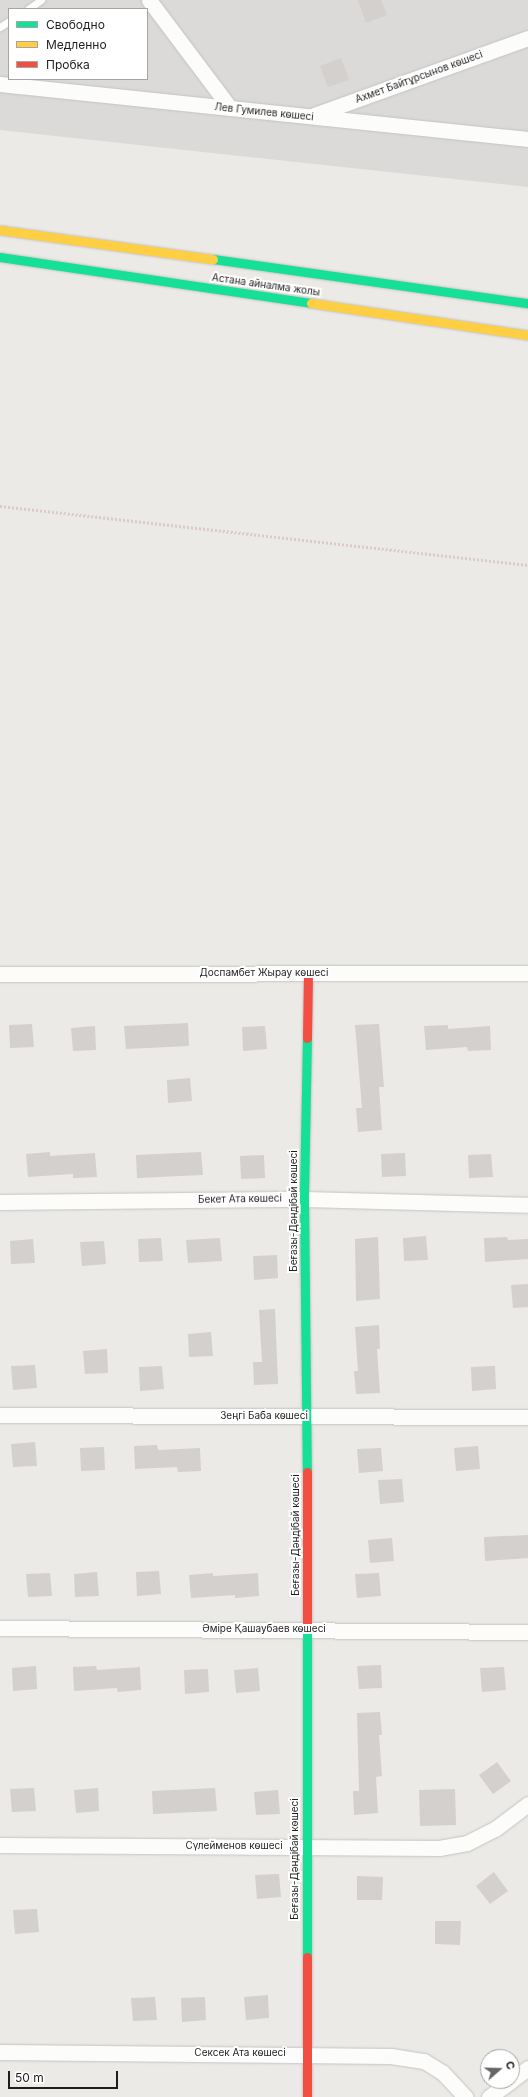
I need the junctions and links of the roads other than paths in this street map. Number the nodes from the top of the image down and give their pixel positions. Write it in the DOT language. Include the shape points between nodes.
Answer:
graph roads {
  1 [pos="41,0"];
  2 [pos="149,0"];
  3 [pos="29,8"];
  4 [pos="528,38"];
  5 [pos="0,84"];
  6 [pos="230,108"];
  7 [pos="309,116"];
  8 [pos="528,139"];
  9 [pos="0,230"];
  10 [pos="0,257"];
  11 [pos="528,303"];
  12 [pos="528,335"];
  13 [pos="308,973"];
  14 [pos="528,973"];
  15 [pos="0,974"];
  16 [pos="304,1199"];
  17 [pos="0,1202"];
  18 [pos="528,1205"];
  19 [pos="0,1415"];
  20 [pos="307,1416"];
  21 [pos="528,1417"];
  22 [pos="0,1628"];
  23 [pos="306,1629"];
  24 [pos="528,1632"];
  25 [pos="528,1804"];
  26 [pos="0,1845"];
  27 [pos="306,1846"];
  28 [pos="0,2052"];
  29 [pos="306,2054"];
  30 [pos="499,2089"];
  31 [pos="307,2097"];
  32 [pos="465,2097"];
  33 [pos="489,2097"];
  1 -- 3 [label="lane"];
  2 -- 6 [label="street"];
  4 -- 7 [label="street, Ахмет Байтұрсынов көшесі"];
  5 -- 6 [label="street, Лев Гумилев көшесі"];
  6 -- 7 [label="street, Лев Гумилев көшесі"];
  7 -- 8 [label="street, Лев Гумилев көшесі"];
  9 -- 11 [label="main road, Астана айналма жолы"];
  10 -- 12 [label="main road, Астана айналма жолы"];
  13 -- 14 [label="street, Доспамбет Жырау көшесі"];
  13 -- 15 [label="street, Доспамбет Жырау көшесі"];
  13 -- 16 [label="main road, Беғазы-Дәндібай көшесі"];
  16 -- 17 [label="street, Бекет Ата көшесі"];
  16 -- 18 [label="street, Бекет Ата көшесі"];
  16 -- 20 [label="main road, Беғазы-Дәндібай көшесі"];
  19 -- 20 [label="street, Зеңгі Баба көшесі"];
  20 -- 21 [label="street, Зеңгі Баба көшесі"];
  20 -- 23 [label="main road, Беғазы-Дәндібай көшесі"];
  22 -- 23 [label="street, Әміре Қашаубаев көшесі"];
  23 -- 24 [label="street, Әміре Қашаубаев көшесі"];
  23 -- 27 [label="main road, Беғазы-Дәндібай көшесі"];
  25 -- 27 [label="street, Сүлейменов көшесі" via="495,1829 467,1843 439,1848"];
  26 -- 27 [label="street, Сүлейменов көшесі"];
  27 -- 29 [label="main road, Беғазы-Дәндібай көшесі"];
  28 -- 29 [label="street, Сексек Ата көшесі"];
  29 -- 31 [label="main road, Беғазы-Дәндібай көшесі"];
  29 -- 32 [label="street, Сексек Ата көшесі" via="391,2056 424,2061 443,2073"];
  30 -- 33 [label="street"];
}
